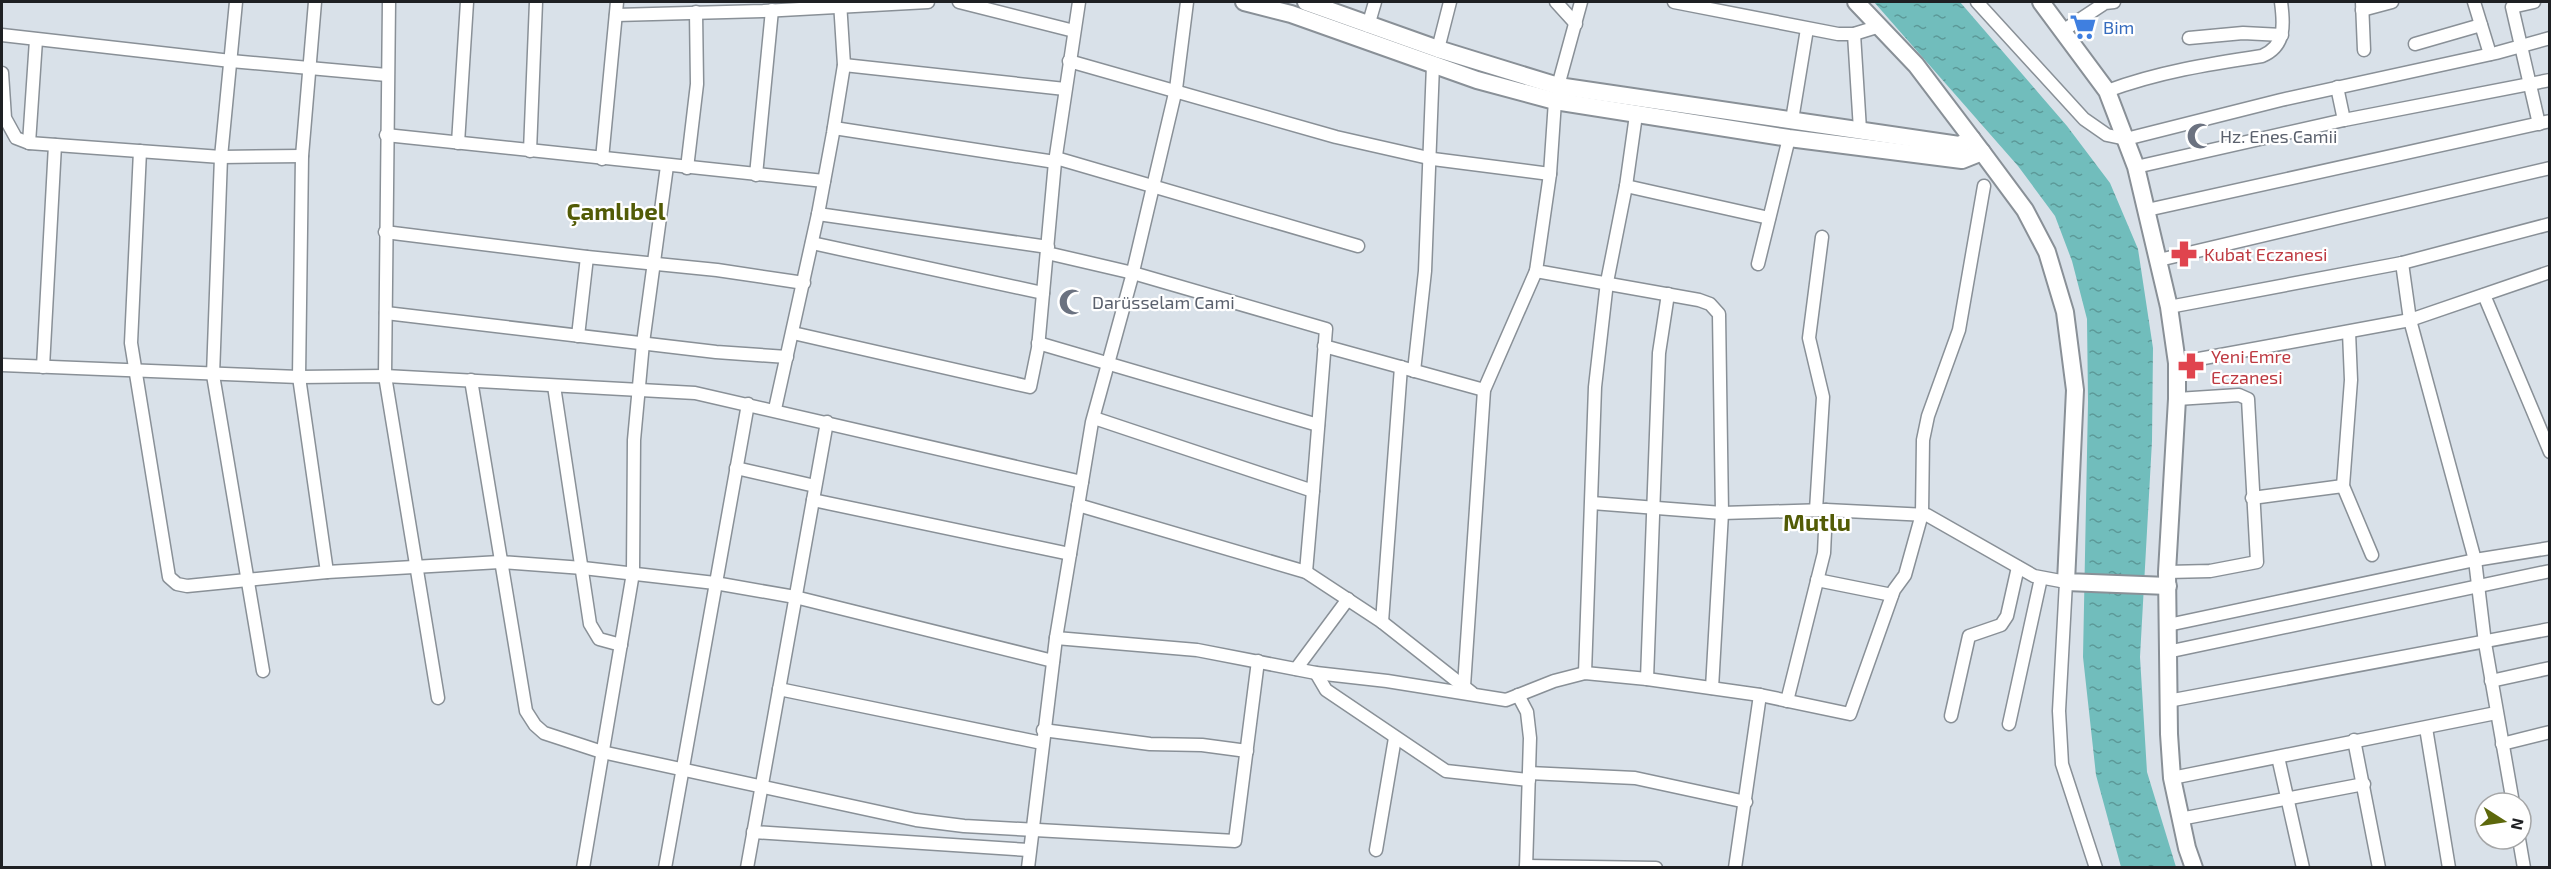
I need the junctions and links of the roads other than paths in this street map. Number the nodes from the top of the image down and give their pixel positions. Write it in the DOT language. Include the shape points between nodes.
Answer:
graph roads {
  1 [pos="236,2"];
  2 [pos="315,2"];
  3 [pos="390,2"];
  4 [pos="467,2"];
  5 [pos="536,2"];
  6 [pos="617,2"];
  7 [pos="928,2"];
  8 [pos="959,2"];
  9 [pos="1079,2"];
  10 [pos="1187,2"];
  11 [pos="1244,2"];
  12 [pos="1306,2"];
  13 [pos="1375,2"];
  14 [pos="1450,2"];
  15 [pos="1556,2"];
  16 [pos="1581,2"];
  17 [pos="1674,2"];
  18 [pos="1856,2"];
  19 [pos="1977,2"];
  20 [pos="2041,2"];
  21 [pos="2109,2"];
  22 [pos="2281,2"];
  23 [pos="2392,2"];
  24 [pos="2474,2"];
  25 [pos="2534,2"];
  26 [pos="840,3"];
  27 [pos="1701,4"];
  28 [pos="2362,6"];
  29 [pos="772,10"];
  30 [pos="696,12"];
  31 [pos="616,15"];
  32 [pos="1576,24"];
  33 [pos="2481,25"];
  34 [pos="1368,26"];
  35 [pos="1880,26"];
  36 [pos="1807,29"];
  37 [pos="2064,30"];
  38 [pos="1074,31"];
  39 [pos="1854,34"];
  40 [pos="2,35"];
  41 [pos="2282,35"];
  42 [pos="2189,38"];
  43 [pos="2550,38"];
  44 [pos="36,40"];
  45 [pos="2415,44"];
  46 [pos="2522,45"];
  47 [pos="2364,50"];
  48 [pos="2490,54"];
  49 [pos="1435,57"];
  50 [pos="231,61"];
  51 [pos="1069,61"];
  52 [pos="844,65"];
  53 [pos="308,68"];
  54 [pos="2,73"];
  55 [pos="387,75"];
  56 [pos="2550,80"];
  57 [pos="2528,84"];
  58 [pos="2337,87"];
  59 [pos="1065,88"];
  60 [pos="1176,89"];
  61 [pos="2107,92"];
  62 [pos="1557,94"];
  63 [pos="1636,115"];
  64 [pos="1792,120"];
  65 [pos="2344,120"];
  66 [pos="2544,123"];
  67 [pos="834,128"];
  68 [pos="1860,130"];
  69 [pos="386,135"];
  70 [pos="1789,138"];
  71 [pos="2126,140"];
  72 [pos="29,143"];
  73 [pos="458,143"];
  74 [pos="55,145"];
  75 [pos="1977,145"];
  76 [pos="141,151"];
  77 [pos="530,151"];
  78 [pos="302,156"];
  79 [pos="221,157"];
  80 [pos="1428,158"];
  81 [pos="602,159"];
  82 [pos="1056,160"];
  83 [pos="667,166"];
  84 [pos="2136,167"];
  85 [pos="687,168"];
  86 [pos="2550,168"];
  87 [pos="1550,174"];
  88 [pos="756,176"];
  89 [pos="824,182"];
  90 [pos="1626,186"];
  91 [pos="1984,186"];
  92 [pos="1153,187"];
  93 [pos="2147,210"];
  94 [pos="818,214"];
  95 [pos="1769,218"];
  96 [pos="2550,224"];
  97 [pos="385,232"];
  98 [pos="1822,237"];
  99 [pos="812,243"];
  100 [pos="1358,246"];
  101 [pos="1047,250"];
  102 [pos="587,258"];
  103 [pos="2159,260"];
  104 [pos="2402,263"];
  105 [pos="654,264"];
  106 [pos="1758,264"];
  107 [pos="1536,271"];
  108 [pos="2550,272"];
  109 [pos="1133,273"];
  110 [pos="1607,282"];
  111 [pos="804,284"];
  112 [pos="1043,293"];
  113 [pos="1668,294"];
  114 [pos="2484,295"];
  115 [pos="2169,307"];
  116 [pos="386,313"];
  117 [pos="2410,320"];
  118 [pos="2349,332"];
  119 [pos="793,333"];
  120 [pos="578,336"];
  121 [pos="643,343"];
  122 [pos="1038,343"];
  123 [pos="1324,346"];
  124 [pos="787,357"];
  125 [pos="1109,363"];
  126 [pos="2177,363"];
  127 [pos="2,365"];
  128 [pos="44,367"];
  129 [pos="1408,369"];
  130 [pos="134,370"];
  131 [pos="213,375"];
  132 [pos="385,376"];
  133 [pos="299,377"];
  134 [pos="471,380"];
  135 [pos="554,386"];
  136 [pos="1484,390"];
  137 [pos="639,391"];
  138 [pos="2177,399"];
  139 [pos="748,404"];
  140 [pos="775,410"];
  141 [pos="1094,418"];
  142 [pos="827,422"];
  143 [pos="1318,425"];
  144 [pos="2550,452"];
  145 [pos="736,468"];
  146 [pos="1082,482"];
  147 [pos="815,486"];
  148 [pos="2343,486"];
  149 [pos="1313,491"];
  150 [pos="2252,498"];
  151 [pos="813,500"];
  152 [pos="1592,504"];
  153 [pos="1078,505"];
  154 [pos="1655,508"];
  155 [pos="1821,510"];
  156 [pos="1722,513"];
  157 [pos="1922,514"];
  158 [pos="2550,548"];
  159 [pos="1070,554"];
  160 [pos="2372,555"];
  161 [pos="2475,560"];
  162 [pos="500,562"];
  163 [pos="415,567"];
  164 [pos="2018,567"];
  165 [pos="583,568"];
  166 [pos="327,572"];
  167 [pos="1306,572"];
  168 [pos="2550,572"];
  169 [pos="633,573"];
  170 [pos="2041,578"];
  171 [pos="248,579"];
  172 [pos="1817,580"];
  173 [pos="2164,581"];
  174 [pos="715,583"];
  175 [pos="2073,583"];
  176 [pos="2477,589"];
  177 [pos="1892,595"];
  178 [pos="795,597"];
  179 [pos="1348,599"];
  180 [pos="1382,622"];
  181 [pos="2168,625"];
  182 [pos="2550,628"];
  183 [pos="1056,638"];
  184 [pos="2485,643"];
  185 [pos="621,645"];
  186 [pos="2167,652"];
  187 [pos="1053,661"];
  188 [pos="1258,661"];
  189 [pos="2550,668"];
  190 [pos="1296,669"];
  191 [pos="263,670"];
  192 [pos="1316,673"];
  193 [pos="1585,673"];
  194 [pos="1647,679"];
  195 [pos="2491,681"];
  196 [pos="1464,686"];
  197 [pos="1712,688"];
  198 [pos="779,689"];
  199 [pos="1475,695"];
  200 [pos="1518,695"];
  201 [pos="1760,695"];
  202 [pos="438,698"];
  203 [pos="1787,701"];
  204 [pos="2168,701"];
  205 [pos="2496,713"];
  206 [pos="1951,716"];
  207 [pos="2009,724"];
  208 [pos="2426,728"];
  209 [pos="2550,732"];
  210 [pos="1043,737"];
  211 [pos="1395,738"];
  212 [pos="2354,740"];
  213 [pos="2502,744"];
  214 [pos="1247,751"];
  215 [pos="602,752"];
  216 [pos="2278,757"];
  217 [pos="682,771"];
  218 [pos="1529,776"];
  219 [pos="2172,778"];
  220 [pos="2364,784"];
  221 [pos="761,788"];
  222 [pos="2511,791"];
  223 [pos="2288,800"];
  224 [pos="1746,802"];
  225 [pos="2180,819"];
  226 [pos="1030,829"];
  227 [pos="753,832"];
  228 [pos="1029,850"];
  229 [pos="1376,850"];
  230 [pos="2521,851"];
  231 [pos="583,867"];
  232 [pos="665,867"];
  233 [pos="747,867"];
  234 [pos="1028,867"];
  235 [pos="1526,867"];
  236 [pos="1656,867"];
  237 [pos="1735,867"];
  238 [pos="2096,867"];
  239 [pos="2194,867"];
  240 [pos="2304,867"];
  241 [pos="2379,867"];
  242 [pos="2449,867"];
  243 [pos="2524,867"];
  1 -- 50 [label="street"];
  2 -- 53 [label="street"];
  3 -- 55 [label="street"];
  4 -- 73 [label="street"];
  5 -- 77 [label="street"];
  6 -- 31 [label="street"];
  7 -- 26 [label="street"];
  8 -- 38 [label="street"];
  9 -- 38 [label="street"];
  10 -- 60 [label="street"];
  11 -- 49 [label="main road"];
  12 -- 34 [label="main road"];
  13 -- 34 [label="street"];
  14 -- 49 [label="street"];
  15 -- 32 [label="street"];
  16 -- 32 [label="street"];
  17 -- 27 [label="street"];
  18 -- 35 [label="main road"];
  19 -- 71 [label="street" via="2084,119 2107,135"];
  20 -- 37 [label="main road"];
  21 -- 37 [label="street"];
  22 -- 41 [label="street"];
  23 -- 28 [label="street"];
  24 -- 33 [label="street"];
  25 -- 46 [label="street" via="2512,7"];
  26 -- 29 [label="street"];
  26 -- 52 [label="street"];
  27 -- 36 [label="street"];
  28 -- 47 [label="street"];
  29 -- 30 [label="street"];
  29 -- 88 [label="street"];
  30 -- 31 [label="street"];
  30 -- 85 [label="street" via="697,84"];
  31 -- 81 [label="street"];
  32 -- 62 [label="street"];
  33 -- 45 [label="street"];
  33 -- 48 [label="street"];
  34 -- 49 [label="main road"];
  35 -- 39 [label="street"];
  35 -- 75 [label="main road" via="1916,65"];
  36 -- 39 [label="street"];
  36 -- 64 [label="street"];
  37 -- 61 [label="main road"];
  38 -- 51 [label="street"];
  39 -- 68 [label="street"];
  40 -- 44 [label="street"];
  41 -- 42 [label="street" via="2243,33"];
  41 -- 61 [label="street" via="2278,46 2262,56 2185,67"];
  43 -- 46 [label="street"];
  44 -- 50 [label="street"];
  44 -- 72 [label="street"];
  46 -- 48 [label="street"];
  46 -- 57 [label="street"];
  48 -- 58 [label="street"];
  49 -- 62 [label="main road"];
  49 -- 80 [label="street"];
  50 -- 53 [label="street"];
  50 -- 79 [label="street"];
  51 -- 59 [label="street"];
  51 -- 60 [label="street"];
  52 -- 59 [label="street"];
  52 -- 67 [label="street"];
  53 -- 55 [label="street"];
  53 -- 78 [label="street"];
  54 -- 72 [label="street" via="5,118 16,138"];
  55 -- 69 [label="street"];
  56 -- 57 [label="street"];
  57 -- 65 [label="street"];
  57 -- 66 [label="street"];
  58 -- 65 [label="street"];
  58 -- 71 [label="street"];
  59 -- 82 [label="street"];
  60 -- 80 [label="street" via="1336,137"];
  60 -- 92 [label="street"];
  61 -- 71 [label="main road"];
  62 -- 63 [label="main road"];
  62 -- 64 [label="main road"];
  62 -- 87 [label="street"];
  63 -- 70 [label="main road"];
  63 -- 90 [label="street"];
  64 -- 68 [label="main road"];
  65 -- 84 [label="street"];
  66 -- 93 [label="street"];
  67 -- 82 [label="street"];
  67 -- 89 [label="street"];
  68 -- 75 [label="main road"];
  69 -- 73 [label="street"];
  69 -- 97 [label="street"];
  70 -- 75 [label="main road" via="1962,160"];
  70 -- 95 [label="street"];
  71 -- 84 [label="main road"];
  72 -- 74 [label="street"];
  73 -- 77 [label="street"];
  74 -- 76 [label="street"];
  74 -- 128 [label="street"];
  75 -- 175 [label="main road" via="2025,210 2047,252 2065,312 2075,390"];
  76 -- 79 [label="street"];
  76 -- 130 [label="street" via="132,287"];
  77 -- 81 [label="street"];
  78 -- 79 [label="street"];
  78 -- 133 [label="street"];
  79 -- 131 [label="street"];
  80 -- 87 [label="street"];
  80 -- 129 [label="street" via="1425,271"];
  81 -- 83 [label="street"];
  82 -- 92 [label="street"];
  82 -- 101 [label="street"];
  83 -- 85 [label="street"];
  83 -- 105 [label="street"];
  84 -- 93 [label="main road"];
  85 -- 88 [label="street"];
  86 -- 103 [label="street"];
  87 -- 107 [label="street"];
  88 -- 89 [label="street"];
  89 -- 94 [label="street"];
  90 -- 95 [label="street"];
  90 -- 110 [label="street"];
  91 -- 157 [label="street" via="1959,330 1923,441"];
  92 -- 100 [label="street"];
  92 -- 109 [label="street"];
  93 -- 103 [label="main road"];
  94 -- 99 [label="street"];
  94 -- 101 [label="street"];
  95 -- 106 [label="street"];
  96 -- 104 [label="street"];
  97 -- 102 [label="street"];
  97 -- 116 [label="street"];
  98 -- 155 [label="street" via="1809,338 1823,397"];
  99 -- 111 [label="street"];
  99 -- 112 [label="street"];
  101 -- 109 [label="street"];
  101 -- 112 [label="street"];
  102 -- 105 [label="street"];
  102 -- 120 [label="street"];
  103 -- 115 [label="main road"];
  104 -- 115 [label="street"];
  104 -- 117 [label="street"];
  105 -- 111 [label="street"];
  105 -- 121 [label="street"];
  107 -- 110 [label="street"];
  107 -- 136 [label="street"];
  108 -- 114 [label="street"];
  109 -- 123 [label="street" via="1326,329"];
  109 -- 125 [label="street"];
  110 -- 113 [label="street"];
  110 -- 152 [label="street" via="1595,387"];
  111 -- 119 [label="street"];
  112 -- 122 [label="street"];
  113 -- 154 [label="street" via="1659,353"];
  113 -- 156 [label="street" via="1710,304 1719,314"];
  114 -- 117 [label="street"];
  114 -- 144 [label="street"];
  115 -- 126 [label="main road"];
  116 -- 120 [label="street"];
  116 -- 132 [label="street"];
  117 -- 118 [label="street"];
  117 -- 161 [label="street"];
  118 -- 126 [label="street"];
  118 -- 148 [label="street" via="2351,380"];
  119 -- 122 [label="street" via="1030,387"];
  119 -- 124 [label="street"];
  120 -- 121 [label="street"];
  121 -- 124 [label="street"];
  121 -- 137 [label="street"];
  122 -- 125 [label="street"];
  123 -- 129 [label="street"];
  123 -- 143 [label="street"];
  124 -- 140 [label="street"];
  125 -- 141 [label="street"];
  125 -- 143 [label="street"];
  126 -- 138 [label="main road"];
  127 -- 128 [label="street"];
  128 -- 130 [label="street"];
  129 -- 136 [label="street"];
  129 -- 180 [label="street"];
  130 -- 131 [label="street"];
  130 -- 171 [label="street" via="169,577 187,586"];
  131 -- 133 [label="street"];
  131 -- 171 [label="street"];
  132 -- 133 [label="street"];
  132 -- 134 [label="street"];
  132 -- 163 [label="street"];
  133 -- 166 [label="street"];
  134 -- 135 [label="street"];
  134 -- 162 [label="street"];
  135 -- 137 [label="street"];
  135 -- 165 [label="street"];
  136 -- 196 [label="street"];
  137 -- 139 [label="street" via="694,393"];
  137 -- 169 [label="street" via="634,440"];
  138 -- 150 [label="street" via="2239,395 2248,399"];
  138 -- 173 [label="main road"];
  139 -- 140 [label="street"];
  139 -- 145 [label="street"];
  140 -- 142 [label="street"];
  141 -- 146 [label="street"];
  141 -- 149 [label="street"];
  142 -- 146 [label="street"];
  142 -- 147 [label="street"];
  143 -- 149 [label="street"];
  145 -- 147 [label="street"];
  145 -- 174 [label="street"];
  146 -- 153 [label="street"];
  147 -- 151 [label="street"];
  148 -- 150 [label="street"];
  148 -- 160 [label="street"];
  149 -- 167 [label="street"];
  150 -- 173 [label="street" via="2257,562"];
  151 -- 159 [label="street"];
  151 -- 178 [label="street"];
  152 -- 154 [label="street"];
  152 -- 193 [label="street"];
  153 -- 159 [label="street"];
  153 -- 167 [label="street"];
  154 -- 156 [label="street"];
  154 -- 194 [label="street"];
  155 -- 156 [label="street"];
  155 -- 157 [label="street"];
  155 -- 172 [label="street" via="1824,553"];
  156 -- 197 [label="street"];
  157 -- 164 [label="street"];
  157 -- 177 [label="street" via="1905,575"];
  158 -- 161 [label="street"];
  159 -- 183 [label="street"];
  161 -- 176 [label="street"];
  161 -- 181 [label="street"];
  162 -- 163 [label="street"];
  162 -- 165 [label="street"];
  162 -- 215 [label="street" via="528,716 544,733"];
  163 -- 166 [label="street"];
  163 -- 202 [label="street"];
  164 -- 170 [label="street"];
  164 -- 206 [label="street" via="2007,616 2001,625 1970,636"];
  165 -- 169 [label="street"];
  165 -- 185 [label="street" via="592,630 599,639"];
  166 -- 171 [label="street"];
  167 -- 179 [label="street"];
  168 -- 176 [label="street"];
  169 -- 174 [label="street"];
  169 -- 185 [label="street"];
  170 -- 175 [label="street"];
  170 -- 207 [label="street"];
  171 -- 191 [label="street"];
  172 -- 177 [label="street"];
  172 -- 203 [label="street"];
  173 -- 175 [label="main road"];
  173 -- 181 [label="main road"];
  174 -- 178 [label="street"];
  174 -- 217 [label="street"];
  175 -- 238 [label="street" via="2059,711 2062,764"];
  176 -- 184 [label="street"];
  176 -- 186 [label="street"];
  177 -- 203 [label="street" via="1850,714"];
  178 -- 187 [label="street"];
  178 -- 198 [label="street"];
  179 -- 180 [label="street"];
  179 -- 190 [label="street"];
  180 -- 196 [label="street"];
  181 -- 186 [label="main road"];
  182 -- 184 [label="street"];
  183 -- 187 [label="street"];
  183 -- 188 [label="street" via="1197,650"];
  184 -- 195 [label="street"];
  184 -- 204 [label="street"];
  185 -- 215 [label="street"];
  186 -- 204 [label="main road"];
  187 -- 210 [label="street"];
  188 -- 190 [label="street"];
  188 -- 214 [label="street"];
  189 -- 195 [label="street"];
  190 -- 192 [label="street"];
  192 -- 199 [label="street"];
  192 -- 211 [label="street" via="1326,690"];
  193 -- 194 [label="street"];
  193 -- 200 [label="street"];
  194 -- 197 [label="street"];
  195 -- 205 [label="street"];
  196 -- 199 [label="street"];
  197 -- 201 [label="street"];
  198 -- 210 [label="street"];
  198 -- 221 [label="street"];
  199 -- 200 [label="street" via="1506,700"];
  200 -- 218 [label="street" via="1527,712"];
  201 -- 203 [label="street"];
  201 -- 224 [label="street"];
  204 -- 219 [label="main road"];
  205 -- 208 [label="street"];
  205 -- 213 [label="street"];
  208 -- 212 [label="street"];
  208 -- 242 [label="street"];
  209 -- 213 [label="street"];
  210 -- 214 [label="street"];
  210 -- 226 [label="street"];
  211 -- 218 [label="street" via="1446,771"];
  211 -- 229 [label="street"];
  212 -- 216 [label="street"];
  212 -- 220 [label="street"];
  213 -- 222 [label="street"];
  214 -- 226 [label="street" via="1235,841"];
  215 -- 217 [label="street"];
  215 -- 231 [label="street"];
  216 -- 219 [label="street"];
  216 -- 223 [label="street"];
  217 -- 221 [label="street"];
  217 -- 232 [label="street"];
  218 -- 224 [label="street" via="1635,778"];
  218 -- 235 [label="street"];
  219 -- 225 [label="main road"];
  220 -- 223 [label="street"];
  220 -- 241 [label="street"];
  221 -- 226 [label="street" via="916,820"];
  221 -- 227 [label="street"];
  223 -- 225 [label="street"];
  223 -- 240 [label="street"];
  224 -- 237 [label="street"];
  225 -- 239 [label="main road"];
  226 -- 228 [label="street"];
  227 -- 228 [label="street"];
  227 -- 233 [label="street"];
  228 -- 234 [label="street"];
  230 -- 243 [label="street"];
  235 -- 236 [label="street"];
}
